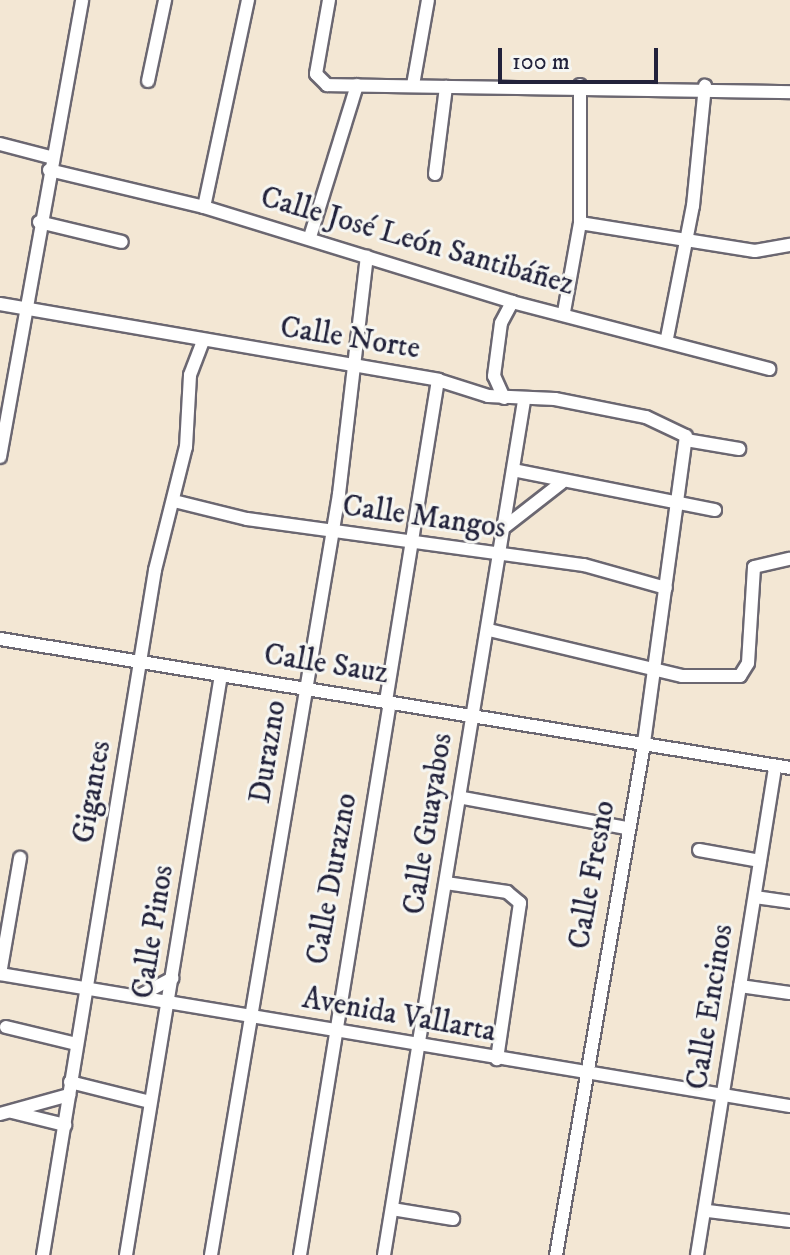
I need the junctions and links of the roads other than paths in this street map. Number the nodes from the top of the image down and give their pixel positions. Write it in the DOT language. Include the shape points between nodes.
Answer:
graph roads {
  1 [pos="82,0"];
  2 [pos="165,0"];
  3 [pos="248,0"];
  4 [pos="329,0"];
  5 [pos="426,1"];
  6 [pos="148,81"];
  7 [pos="357,85"];
  8 [pos="413,85"];
  9 [pos="580,85"];
  10 [pos="705,86"];
  11 [pos="446,87"];
  12 [pos="790,92"];
  13 [pos="0,144"];
  14 [pos="49,164"];
  15 [pos="435,174"];
  16 [pos="204,207"];
  17 [pos="39,222"];
  18 [pos="580,223"];
  19 [pos="682,236"];
  20 [pos="310,237"];
  21 [pos="122,242"];
  22 [pos="790,245"];
  23 [pos="367,257"];
  24 [pos="512,302"];
  25 [pos="0,304"];
  26 [pos="26,308"];
  27 [pos="564,312"];
  28 [pos="667,338"];
  29 [pos="203,341"];
  30 [pos="355,366"];
  31 [pos="769,369"];
  32 [pos="494,376"];
  33 [pos="438,380"];
  34 [pos="472,390"];
  35 [pos="504,398"];
  36 [pos="524,401"];
  37 [pos="686,438"];
  38 [pos="739,449"];
  39 [pos="0,457"];
  40 [pos="513,470"];
  41 [pos="561,483"];
  42 [pos="174,501"];
  43 [pos="680,504"];
  44 [pos="715,510"];
  45 [pos="506,526"];
  46 [pos="329,531"];
  47 [pos="417,542"];
  48 [pos="500,556"];
  49 [pos="790,559"];
  50 [pos="666,588"];
  51 [pos="489,630"];
  52 [pos="0,639"];
  53 [pos="142,662"];
  54 [pos="653,664"];
  55 [pos="221,675"];
  56 [pos="305,688"];
  57 [pos="388,702"];
  58 [pos="473,712"];
  59 [pos="644,744"];
  60 [pos="775,766"];
  61 [pos="790,768"];
  62 [pos="463,798"];
  63 [pos="627,828"];
  64 [pos="699,850"];
  65 [pos="20,858"];
  66 [pos="760,861"];
  67 [pos="446,883"];
  68 [pos="755,897"];
  69 [pos="790,902"];
  70 [pos="0,974"];
  71 [pos="173,978"];
  72 [pos="740,986"];
  73 [pos="86,987"];
  74 [pos="790,993"];
  75 [pos="139,996"];
  76 [pos="169,1001"];
  77 [pos="253,1017"];
  78 [pos="6,1027"];
  79 [pos="333,1031"];
  80 [pos="77,1044"];
  81 [pos="420,1048"];
  82 [pos="497,1059"];
  83 [pos="586,1073"];
  84 [pos="70,1088"];
  85 [pos="722,1099"];
  86 [pos="150,1102"];
  87 [pos="790,1106"];
  88 [pos="6,1113"];
  89 [pos="65,1125"];
  90 [pos="392,1209"];
  91 [pos="708,1211"];
  92 [pos="453,1219"];
  93 [pos="790,1221"];
  94 [pos="43,1255"];
  95 [pos="126,1255"];
  96 [pos="211,1255"];
  97 [pos="300,1255"];
  98 [pos="384,1255"];
  99 [pos="556,1255"];
  100 [pos="697,1255"];
  1 -- 14 [label="street"];
  2 -- 6 [label="street"];
  3 -- 16 [label="street"];
  4 -- 7 [label="street" via="320,81"];
  5 -- 8 [label="street"];
  7 -- 8 [label="street"];
  7 -- 20 [label="street"];
  8 -- 11 [label="street"];
  9 -- 10 [label="street"];
  9 -- 11 [label="street"];
  9 -- 18 [label="street"];
  10 -- 12 [label="street"];
  10 -- 19 [label="street" via="693,206"];
  11 -- 15 [label="street"];
  13 -- 14 [label="street, Calle José León Santibáñez"];
  14 -- 16 [label="street, Calle José León Santibáñez"];
  14 -- 17 [label="street"];
  16 -- 20 [label="street, Calle José León Santibáñez"];
  17 -- 21 [label="street"];
  17 -- 26 [label="street"];
  18 -- 19 [label="street"];
  18 -- 27 [label="street"];
  19 -- 22 [label="street" via="755,251"];
  19 -- 28 [label="street"];
  20 -- 23 [label="street, Calle José León Santibáñez"];
  23 -- 24 [label="street, Calle José León Santibáñez"];
  23 -- 30 [label="street, Durazno"];
  24 -- 27 [label="street, Calle José León Santibáñez"];
  24 -- 32 [label="street" via="501,323"];
  25 -- 26 [label="street, Calle Norte"];
  26 -- 29 [label="street, Calle Norte"];
  26 -- 39 [label="street"];
  27 -- 28 [label="street, Calle José León Santibáñez"];
  28 -- 31 [label="street, Calle José León Santibáñez"];
  29 -- 30 [label="street, Calle Norte"];
  29 -- 42 [label="street, Gigantes" via="190,375"];
  30 -- 33 [label="street, Calle Norte"];
  30 -- 46 [label="street, Durazno"];
  32 -- 34 [label="street"];
  32 -- 35 [label="street"];
  33 -- 34 [label="street, Calle Norte"];
  33 -- 47 [label="street, Calle Durazno"];
  34 -- 35 [label="street, Calle Norte"];
  35 -- 36 [label="street, Calle Norte"];
  36 -- 37 [label="street, Calle Norte" via="555,399 646,417"];
  36 -- 40 [label="street, Calle Guayabos"];
  37 -- 38 [label="street, Calle Norte"];
  37 -- 43 [label="street, Calle Fresno"];
  40 -- 41 [label="street"];
  40 -- 45 [label="street, Calle Guayabos"];
  41 -- 43 [label="street"];
  41 -- 45 [label="street"];
  42 -- 46 [label="street, Calle Mangos"];
  42 -- 53 [label="street, Gigantes"];
  43 -- 44 [label="street"];
  43 -- 50 [label="street, Calle Fresno"];
  45 -- 48 [label="street, Calle Guayabos"];
  46 -- 47 [label="street, Calle Mangos"];
  46 -- 56 [label="street, Durazno"];
  47 -- 48 [label="street, Calle Mangos"];
  47 -- 57 [label="street, Calle Durazno"];
  48 -- 50 [label="street, Calle Mangos" via="584,565"];
  48 -- 51 [label="street, Calle Guayabos"];
  49 -- 54 [label="street" via="754,567 745,673 682,676"];
  50 -- 54 [label="street, Calle Fresno"];
  51 -- 54 [label="street"];
  51 -- 58 [label="street, Calle Guayabos"];
  52 -- 53 [label="street, Calle Sauz"];
  53 -- 55 [label="street, Calle Sauz"];
  53 -- 73 [label="street, Gigantes"];
  54 -- 59 [label="street, Calle Fresno"];
  55 -- 56 [label="street, Calle Sauz"];
  55 -- 71 [label="street, Calle Pinos"];
  56 -- 57 [label="street, Calle Sauz"];
  56 -- 77 [label="street, Durazno"];
  57 -- 58 [label="street, Calle Sauz"];
  57 -- 79 [label="street, Calle Durazno"];
  58 -- 59 [label="street, Calle Sauz"];
  58 -- 62 [label="street, Calle Guayabos"];
  59 -- 60 [label="street, Calle Sauz"];
  59 -- 63 [label="street, Calle Fresno"];
  60 -- 61 [label="street, Calle Sauz"];
  60 -- 66 [label="street, Calle Encinos"];
  62 -- 63 [label="street"];
  62 -- 67 [label="street, Calle Guayabos"];
  63 -- 83 [label="street, Calle Fresno"];
  64 -- 66 [label="street"];
  65 -- 70 [label="street"];
  66 -- 68 [label="street, Calle Encinos"];
  67 -- 81 [label="street, Calle Guayabos"];
  67 -- 82 [label="street" via="507,892 520,903"];
  68 -- 69 [label="street"];
  68 -- 72 [label="street, Calle Encinos"];
  70 -- 73 [label="street, Avenida Vallarta"];
  71 -- 75 [label="street"];
  71 -- 76 [label="street, Calle Pinos"];
  72 -- 74 [label="street"];
  72 -- 85 [label="street, Calle Encinos"];
  73 -- 75 [label="street, Avenida Vallarta"];
  73 -- 80 [label="street, Gigantes"];
  75 -- 76 [label="street, Avenida Vallarta"];
  76 -- 77 [label="street, Avenida Vallarta"];
  76 -- 86 [label="street, Calle Pinos"];
  77 -- 79 [label="street, Avenida Vallarta"];
  77 -- 96 [label="street, Durazno"];
  78 -- 80 [label="street"];
  79 -- 81 [label="street, Avenida Vallarta"];
  79 -- 97 [label="street, Calle Durazno"];
  80 -- 84 [label="street, Gigantes"];
  81 -- 82 [label="street, Avenida Vallarta"];
  81 -- 90 [label="street, Calle Guayabos"];
  82 -- 83 [label="street, Avenida Vallarta"];
  83 -- 85 [label="street, Avenida Vallarta"];
  83 -- 99 [label="street, Calle Fresno"];
  84 -- 86 [label="street"];
  84 -- 88 [label="street"];
  84 -- 89 [label="street, Gigantes"];
  85 -- 87 [label="street, Avenida Vallarta"];
  85 -- 91 [label="street, Calle Encinos"];
  86 -- 95 [label="street, Calle Pinos"];
  88 -- 89 [label="street"];
  89 -- 94 [label="street, Gigantes"];
  90 -- 92 [label="street"];
  90 -- 98 [label="street, Calle Guayabos"];
  91 -- 93 [label="street"];
  91 -- 100 [label="street, Calle Encinos"];
}
